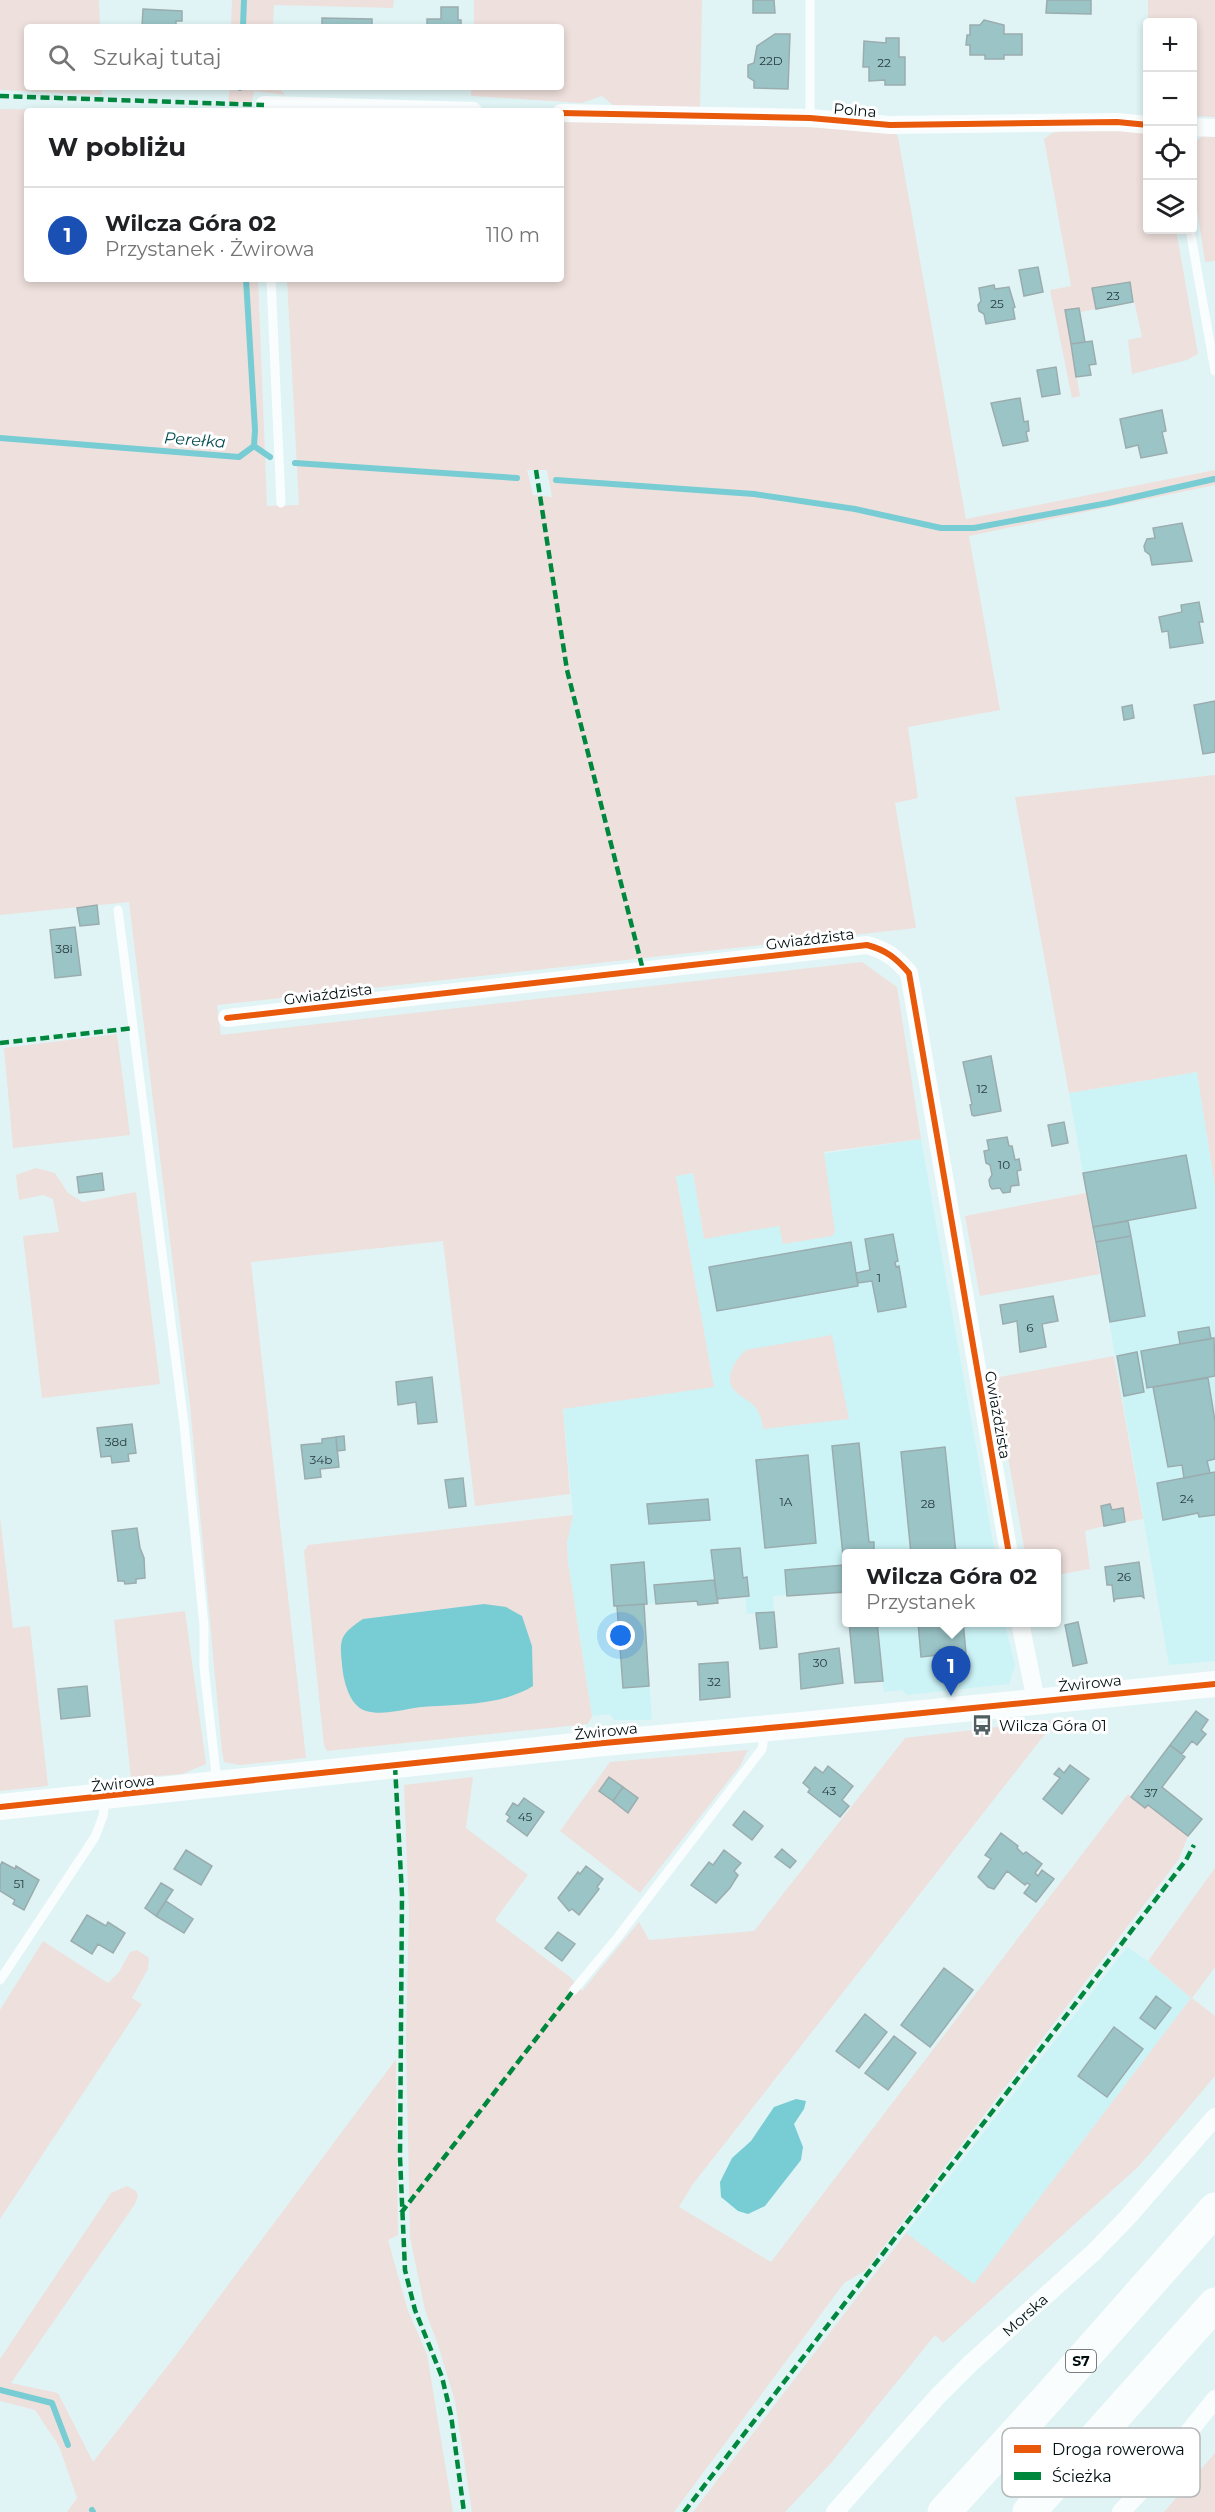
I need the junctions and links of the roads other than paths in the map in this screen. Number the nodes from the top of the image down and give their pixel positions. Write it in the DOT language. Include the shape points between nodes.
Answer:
graph roads {
  1 [pos="810,0"];
  2 [pos="564,113"];
  3 [pos="810,118"];
  4 [pos="1143,125"];
  5 [pos="1197,127"];
  6 [pos="1215,128"];
  7 [pos="1191,234"];
  8 [pos="271,282"];
  9 [pos="1215,371"];
  10 [pos="281,503"];
  11 [pos="118,910"];
  12 [pos="227,1018"];
  13 [pos="1008,1549"];
  14 [pos="1021,1627"];
  15 [pos="1215,1684"];
  16 [pos="1036,1701"];
  17 [pos="765,1729"];
  18 [pos="217,1785"];
  19 [pos="105,1796"];
  20 [pos="0,1807"];
  21 [pos="0,1980"];
  22 [pos="573,1991"];
  23 [pos="1215,2117"];
  24 [pos="1215,2209"];
  25 [pos="1215,2304"];
  26 [pos="1215,2399"];
  27 [pos="1021,2428"];
  28 [pos="1104,2428"];
  29 [pos="1192,2428"];
  30 [pos="1002,2448"];
  31 [pos="1042,2497"];
  32 [pos="1134,2497"];
  33 [pos="835,2512"];
  34 [pos="944,2512"];
  35 [pos="1029,2512"];
  36 [pos="1120,2512"];
  1 -- 3 [label="lane"];
  2 -- 3 [label="street, Polna"];
  3 -- 4 [label="street, Polna" via="890,125"];
  5 -- 6 [label="street"];
  7 -- 9 [label="lane"];
  8 -- 10 [label="lane"];
  11 -- 18 [label="lane" via="184,1424"];
  12 -- 13 [label="street, Gwiaździsta" via="867,945 881,948 909,973"];
  14 -- 16 [label="street"];
  15 -- 16 [label="street, Żwirowa"];
  16 -- 17 [label="street, Żwirowa"];
  17 -- 18 [label="street, Żwirowa"];
  17 -- 22 [label="lane" via="762,1749"];
  18 -- 19 [label="street, Żwirowa"];
  19 -- 20 [label="street, Żwirowa"];
  19 -- 21 [label="lane" via="104,1816 95,1837"];
  23 -- 33 [label="street, Morska" via="1127,2218 937,2397"];
  24 -- 27 [label="highway, S7"];
  25 -- 28 [label="highway"];
  26 -- 29 [label="street"];
  30 -- 34 [label="highway, S7"];
  31 -- 35 [label="highway"];
  32 -- 36 [label="street"];
}
